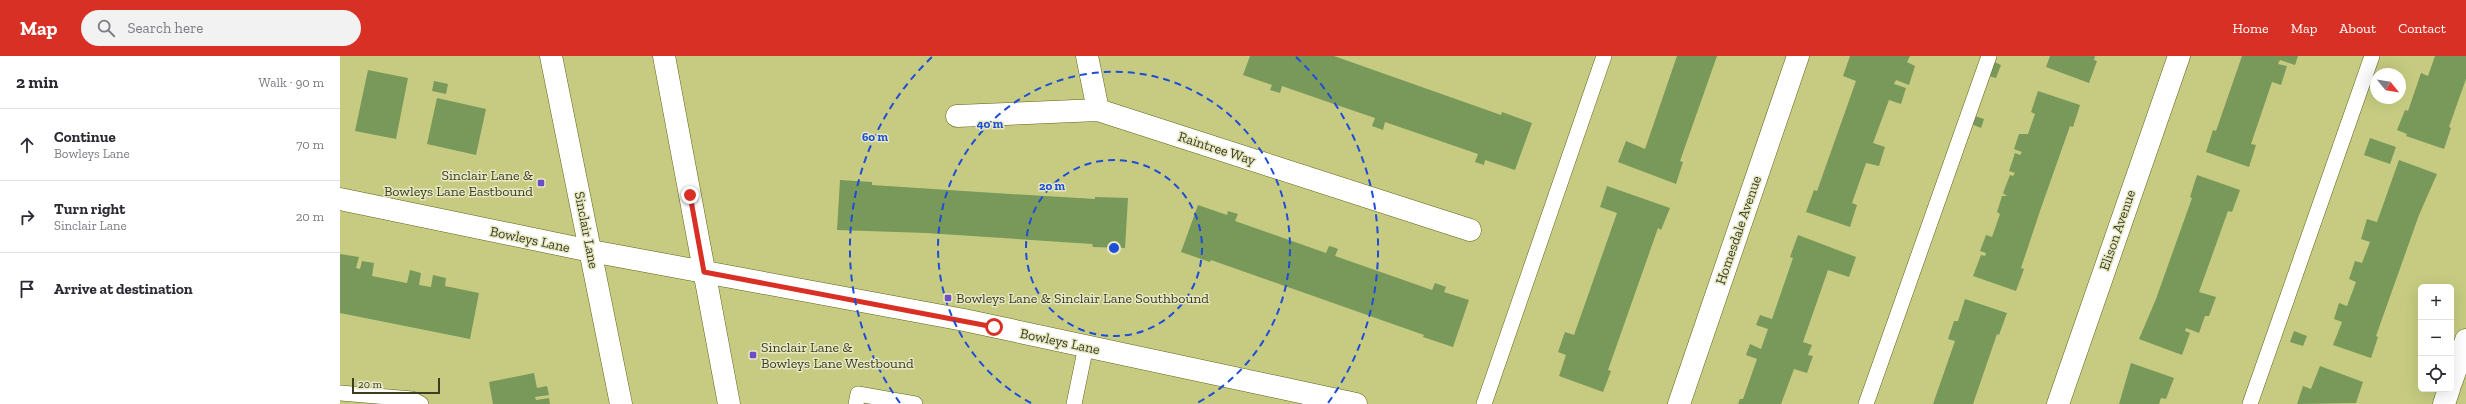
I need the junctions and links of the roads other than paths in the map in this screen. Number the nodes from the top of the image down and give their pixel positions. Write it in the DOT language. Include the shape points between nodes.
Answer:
graph roads {
  1 [pos="551,56"];
  2 [pos="664,56"];
  3 [pos="1087,56"];
  4 [pos="1604,56"];
  5 [pos="1798,56"];
  6 [pos="1989,56"];
  7 [pos="2179,56"];
  8 [pos="2372,56"];
  9 [pos="1098,110"];
  10 [pos="957,116"];
  11 [pos="340,199"];
  12 [pos="1470,230"];
  13 [pos="591,251"];
  14 [pos="704,272"];
  15 [pos="2466,340"];
  16 [pos="1086,346"];
  17 [pos="2454,374"];
  18 [pos="340,392"];
  19 [pos="2448,392"];
  20 [pos="420,404"];
  21 [pos="621,404"];
  22 [pos="729,404"];
  23 [pos="856,404"];
  24 [pos="915,404"];
  25 [pos="1074,404"];
  26 [pos="1356,404"];
  27 [pos="1484,404"];
  28 [pos="1679,404"];
  29 [pos="1866,404"];
  30 [pos="2058,404"];
  31 [pos="2250,404"];
  32 [pos="2444,404"];
  1 -- 13 [label="street, Sinclair Lane"];
  2 -- 14 [label="street"];
  3 -- 9 [label="street"];
  4 -- 27 [label="lane"];
  5 -- 28 [label="street, Homesdale Avenue"];
  6 -- 29 [label="lane"];
  7 -- 30 [label="street, Elison Avenue"];
  8 -- 31 [label="lane"];
  9 -- 10 [label="street, Raintree Way"];
  9 -- 12 [label="street, Raintree Way"];
  11 -- 13 [label="street, Bowleys Lane"];
  13 -- 14 [label="street, Bowleys Lane"];
  13 -- 21 [label="street, Sinclair Lane"];
  14 -- 16 [label="street, Bowleys Lane" via="964,320"];
  14 -- 22 [label="street"];
  15 -- 17 [label="street"];
  16 -- 25 [label="lane"];
  16 -- 26 [label="street, Bowleys Lane"];
  18 -- 20 [label="lane" via="412,399"];
  19 -- 32 [label="street"];
  23 -- 24 [label="lane" via="858,394"];
}
